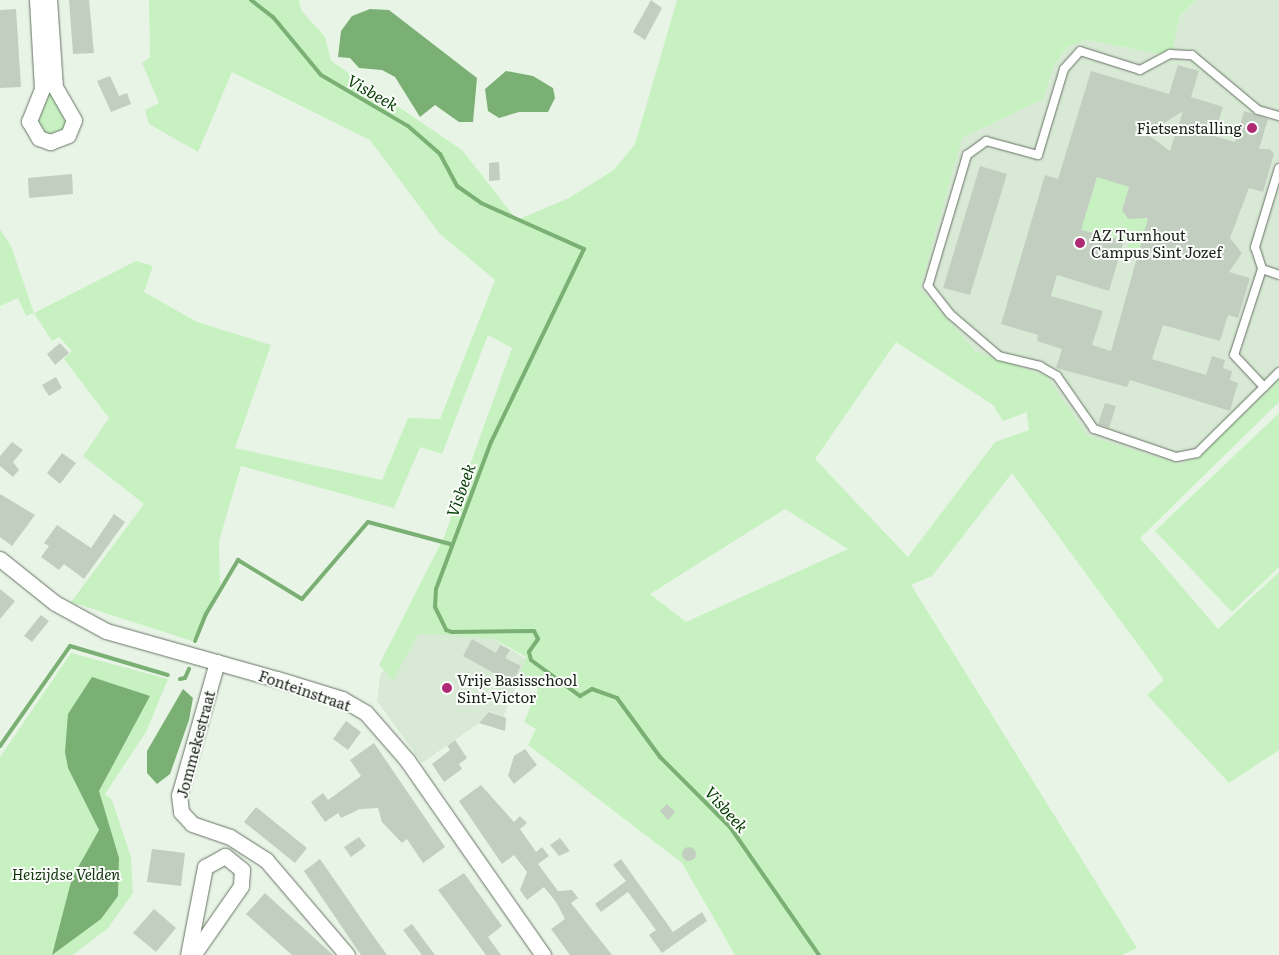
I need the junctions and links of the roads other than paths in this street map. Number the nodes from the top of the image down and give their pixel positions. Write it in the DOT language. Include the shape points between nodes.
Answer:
graph roads {
  1 [pos="37,0"];
  2 [pos="49,0"];
  3 [pos="1279,116"];
  4 [pos="1279,168"];
  5 [pos="1262,269"];
  6 [pos="1279,274"];
  7 [pos="1279,372"];
  8 [pos="1264,387"];
  9 [pos="0,559"];
  10 [pos="217,662"];
  11 [pos="188,955"];
  12 [pos="193,955"];
  13 [pos="348,955"];
  14 [pos="543,955"];
  1 -- 2 [label="street" via="42,89 30,121 39,138 50,142 68,135 74,120 55,87"];
  3 -- 8 [label="lane" via="1258,110 1192,55 1170,54 1140,70 1080,51 1064,69 1038,155 986,142 967,155 928,286 950,314 999,356 1040,366 1057,376 1094,429 1176,457 1197,453"];
  4 -- 5 [label="lane" via="1256,247"];
  5 -- 6 [label="lane"];
  5 -- 8 [label="lane" via="1234,355"];
  7 -- 8 [label="lane"];
  9 -- 10 [label="street, Fonteinstraat" via="55,603 106,631"];
  10 -- 13 [label="street, Jommekestraat" via="178,800 181,812 192,824 230,837 266,860"];
  10 -- 14 [label="street, Fonteinstraat" via="342,699 376,721 488,872"];
  11 -- 12 [label="street" via="205,867 225,856 242,870 241,886"];
}
